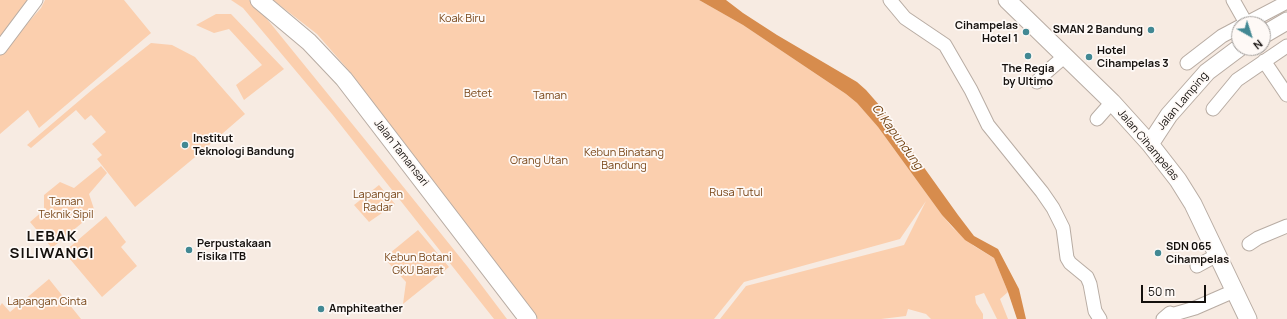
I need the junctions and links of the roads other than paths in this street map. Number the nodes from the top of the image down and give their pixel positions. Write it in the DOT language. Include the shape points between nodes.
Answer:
graph roads {
  1 [pos="36,0"];
  2 [pos="259,0"];
  3 [pos="890,0"];
  4 [pos="1007,0"];
  5 [pos="1233,0"];
  6 [pos="1287,2"];
  7 [pos="1239,16"];
  8 [pos="1260,16"];
  9 [pos="1287,21"];
  10 [pos="1271,30"];
  11 [pos="1231,31"];
  12 [pos="1287,46"];
  13 [pos="0,48"];
  14 [pos="1231,54"];
  15 [pos="1065,56"];
  16 [pos="1264,61"];
  17 [pos="1187,63"];
  18 [pos="1037,82"];
  19 [pos="1287,95"];
  20 [pos="1112,102"];
  21 [pos="1213,109"];
  22 [pos="1097,119"];
  23 [pos="1150,144"];
  24 [pos="1287,226"];
  25 [pos="1249,244"];
  26 [pos="1217,255"];
  27 [pos="1197,266"];
  28 [pos="1234,291"];
  29 [pos="528,319"];
  30 [pos="1100,319"];
  31 [pos="1163,319"];
  32 [pos="1248,319"];
  1 -- 13 [label="street"];
  2 -- 29 [label="main road, Jalan Tamansari" via="309,42 344,79"];
  3 -- 30 [label="street" via="905,18 945,45 988,125 1053,208 1063,228 1067,258 1087,277 1094,311"];
  4 -- 15 [label="main road, Jalan Cihampelas"];
  5 -- 7 [label="street"];
  6 -- 8 [label="street, Jalan Lamping"];
  9 -- 10 [label="main road"];
  11 -- 17 [label="street, Jalan Lamping"];
  12 -- 16 [label="street"];
  14 -- 23 [label="main road, Jalan Lamping" via="1207,72 1169,115"];
  15 -- 18 [label="street"];
  15 -- 20 [label="main road, Jalan Cihampelas"];
  16 -- 19 [label="street"];
  16 -- 21 [label="street" via="1237,80"];
  20 -- 22 [label="street"];
  20 -- 23 [label="main road, Jalan Cihampelas"];
  23 -- 26 [label="main road, Jalan Cihampelas" via="1193,204"];
  24 -- 25 [label="street"];
  26 -- 27 [label="street"];
  26 -- 28 [label="main road, Jalan Cihampelas"];
  28 -- 31 [label="street" via="1195,308 1171,315 1170,313"];
  28 -- 32 [label="main road, Jalan Cihampelas"];
}
